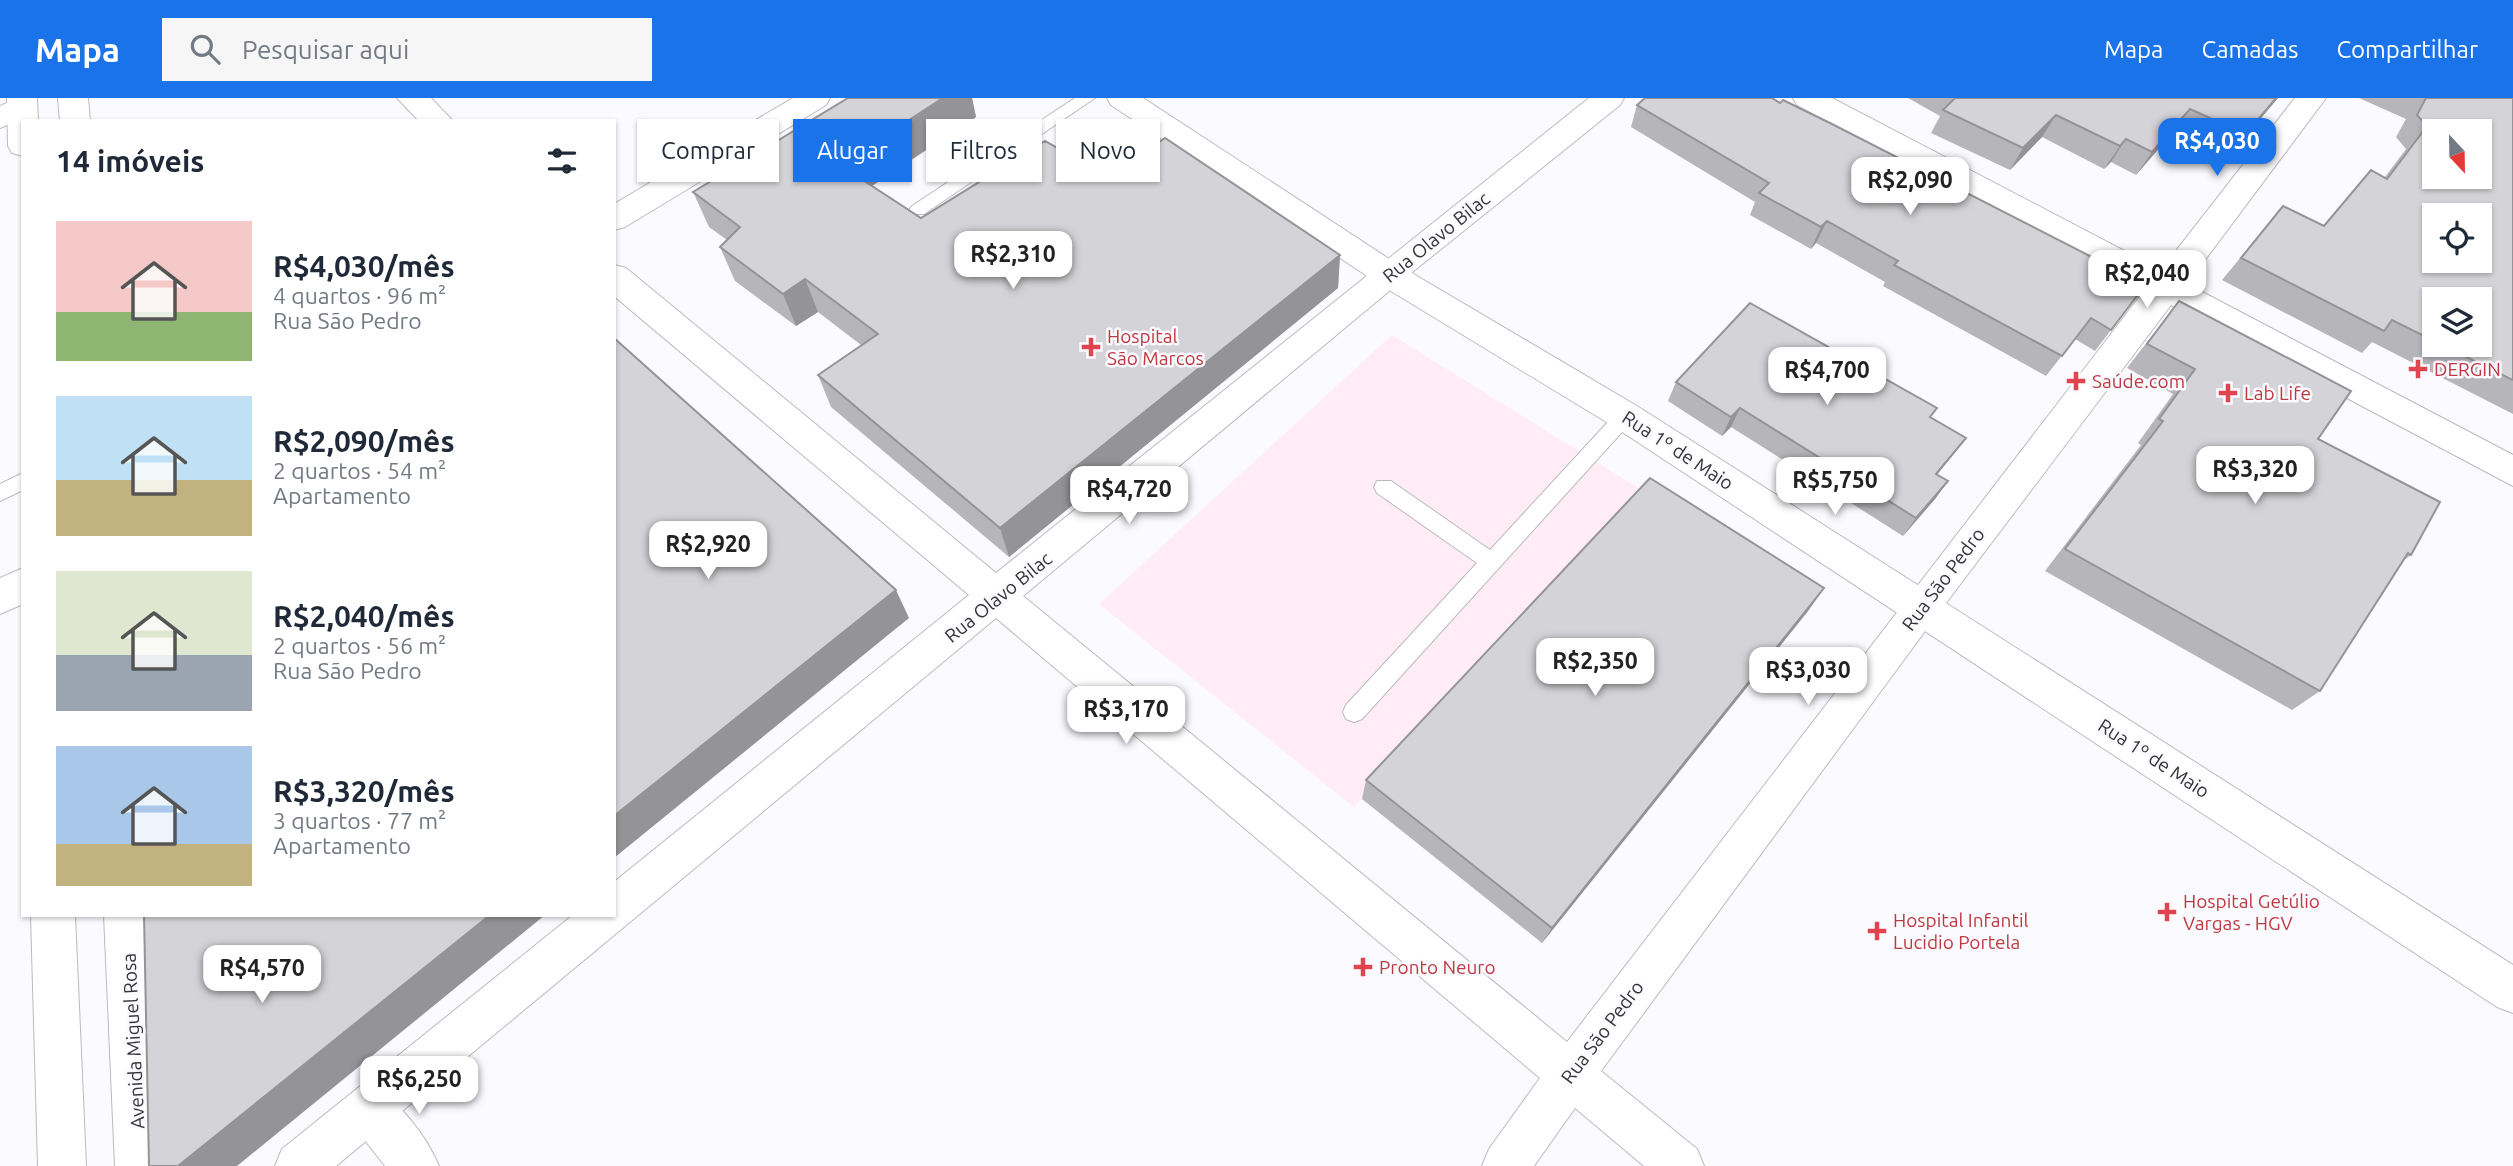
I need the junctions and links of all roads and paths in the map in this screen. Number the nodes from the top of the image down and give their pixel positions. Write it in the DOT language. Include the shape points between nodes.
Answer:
graph roads {
  1 [pos="73,98"];
  2 [pos="412,98"];
  3 [pos="815,98"];
  4 [pos="1087,98"];
  5 [pos="1122,98"];
  6 [pos="1609,98"];
  7 [pos="1808,98"];
  8 [pos="2311,98"];
  9 [pos="14,108"];
  10 [pos="75,119"];
  11 [pos="436,119"];
  12 [pos="21,138"];
  13 [pos="918,210"];
  14 [pos="616,218"];
  15 [pos="1388,275"];
  16 [pos="616,278"];
  17 [pos="2165,289"];
  18 [pos="1625,416"];
  19 [pos="2513,472"];
  20 [pos="21,482"];
  21 [pos="1384,486"];
  22 [pos="0,493"];
  23 [pos="1491,562"];
  24 [pos="21,585"];
  25 [pos="0,598"];
  26 [pos="996,598"];
  27 [pos="1921,607"];
  28 [pos="1354,712"];
  29 [pos="616,907"];
  30 [pos="53,917"];
  31 [pos="126,917"];
  32 [pos="605,917"];
  33 [pos="2513,991"];
  34 [pos="1570,1074"];
  35 [pos="369,1109"];
  36 [pos="62,1166"];
  37 [pos="139,1166"];
  38 [pos="299,1166"];
  39 [pos="415,1166"];
  40 [pos="1506,1166"];
  41 [pos="1680,1166"];
  1 -- 10 [label="street"];
  2 -- 11 [label="street"];
  3 -- 14 [label="street"];
  4 -- 13 [label="lane"];
  5 -- 15 [label="street, Rua 1º de Maio"];
  6 -- 15 [label="street, Rua Olavo Bilac"];
  7 -- 17 [label="street"];
  8 -- 17 [label="street, Rua São Pedro"];
  9 -- 12 [label="street"];
  15 -- 18 [label="street, Rua 1º de Maio"];
  15 -- 26 [label="street, Rua Olavo Bilac"];
  16 -- 26 [label="street"];
  17 -- 19 [label="street"];
  17 -- 27 [label="street, Rua São Pedro"];
  18 -- 23 [label="lane"];
  18 -- 27 [label="street, Rua 1º de Maio"];
  20 -- 22 [label="lane"];
  21 -- 23 [label="lane"];
  23 -- 28 [label="lane"];
  24 -- 25 [label="street"];
  26 -- 29 [label="street, Rua Olavo Bilac"];
  26 -- 34 [label="street"];
  27 -- 33 [label="street, Rua 1º de Maio"];
  27 -- 34 [label="street, Rua São Pedro"];
  30 -- 36 [label="street"];
  31 -- 37 [label="street, Avenida Miguel Rosa"];
  32 -- 35 [label="street"];
  34 -- 40 [label="street, Rua São Pedro"];
  34 -- 41 [label="street"];
  35 -- 38 [label="street"];
  35 -- 39 [label="street"];
}
